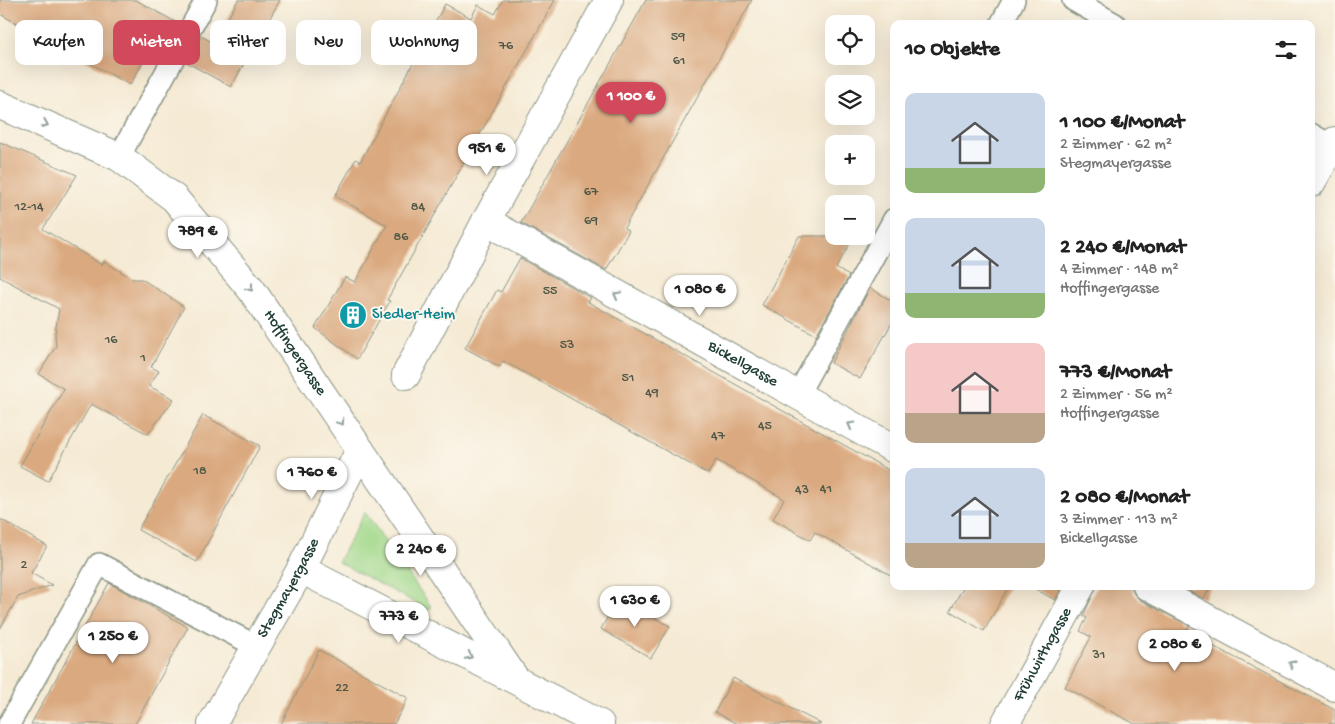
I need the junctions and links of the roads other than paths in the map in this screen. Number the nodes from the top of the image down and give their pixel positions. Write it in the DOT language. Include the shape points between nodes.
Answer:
graph roads {
  1 [pos="206,0"];
  2 [pos="609,0"];
  3 [pos="1014,0"];
  4 [pos="1073,0"];
  5 [pos="1003,20"];
  6 [pos="1108,20"];
  7 [pos="0,105"];
  8 [pos="1328,142"];
  9 [pos="119,157"];
  10 [pos="1315,173"];
  11 [pos="486,221"];
  12 [pos="890,226"];
  13 [pos="406,375"];
  14 [pos="797,396"];
  15 [pos="890,447"];
  16 [pos="360,450"];
  17 [pos="301,569"];
  18 [pos="1078,590"];
  19 [pos="1153,590"];
  20 [pos="256,646"];
  21 [pos="516,680"];
  22 [pos="1335,687"];
  23 [pos="8,724"];
  24 [pos="212,724"];
  25 [pos="600,724"];
  26 [pos="1004,724"];
  1 -- 9 [label="lane"];
  2 -- 11 [label="street"];
  3 -- 5 [label="lane"];
  4 -- 6 [label="lane"];
  7 -- 9 [label="street, Hoffingergasse, one-way"];
  8 -- 10 [label="street"];
  9 -- 16 [label="street, Hoffingergasse, one-way" via="174,198 251,288"];
  11 -- 13 [label="street"];
  14 -- 11 [label="street, Bickellgasse, one-way"];
  12 -- 14 [label="lane"];
  15 -- 14 [label="street, Bickellgasse, one-way"];
  16 -- 17 [label="street, Stegmayergasse"];
  16 -- 21 [label="street, Hoffingergasse"];
  17 -- 20 [label="street, Stegmayergasse"];
  17 -- 21 [label="street, Hoffingergasse, one-way"];
  18 -- 26 [label="street, Frühwirthgasse"];
  22 -- 19 [label="street, one-way"];
  20 -- 23 [label="lane" via="99,564"];
  20 -- 24 [label="street, Stegmayergasse"];
  21 -- 25 [label="street, Hoffingergasse"];
}
